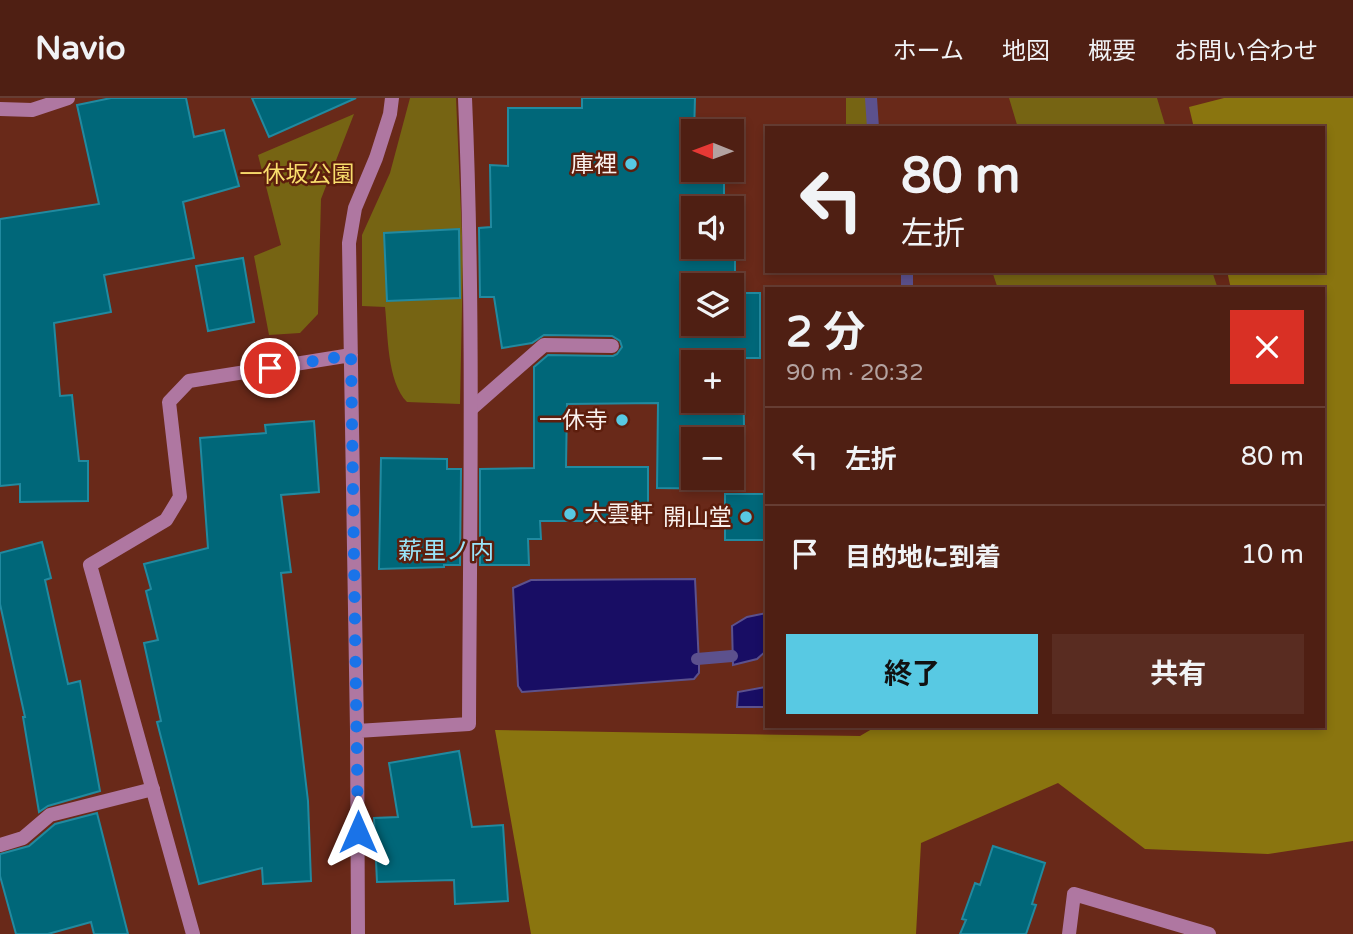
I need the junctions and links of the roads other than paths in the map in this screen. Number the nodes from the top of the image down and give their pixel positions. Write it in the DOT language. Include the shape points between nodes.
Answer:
graph roads {
  1 [pos="68,98"];
  2 [pos="392,98"];
  3 [pos="465,98"];
  4 [pos="0,109"];
  5 [pos="612,346"];
  6 [pos="351,355"];
  7 [pos="471,410"];
  8 [pos="357,731"];
  9 [pos="153,789"];
  10 [pos="0,845"];
  11 [pos="193,934"];
  12 [pos="358,934"];
  13 [pos="1069,934"];
  14 [pos="1209,934"];
  1 -- 4 [label="street" via="32,110"];
  2 -- 6 [label="street" via="376,158 355,208 349,243"];
  3 -- 7 [label="street"];
  5 -- 7 [label="street" via="544,345"];
  6 -- 8 [label="street"];
  6 -- 9 [label="street" via="189,381 169,402 180,497 166,520 90,565"];
  7 -- 8 [label="street" via="469,724"];
  8 -- 12 [label="street"];
  9 -- 10 [label="street" via="50,816 23,838"];
  9 -- 11 [label="street"];
  13 -- 14 [label="street" via="1074,894"];
}
